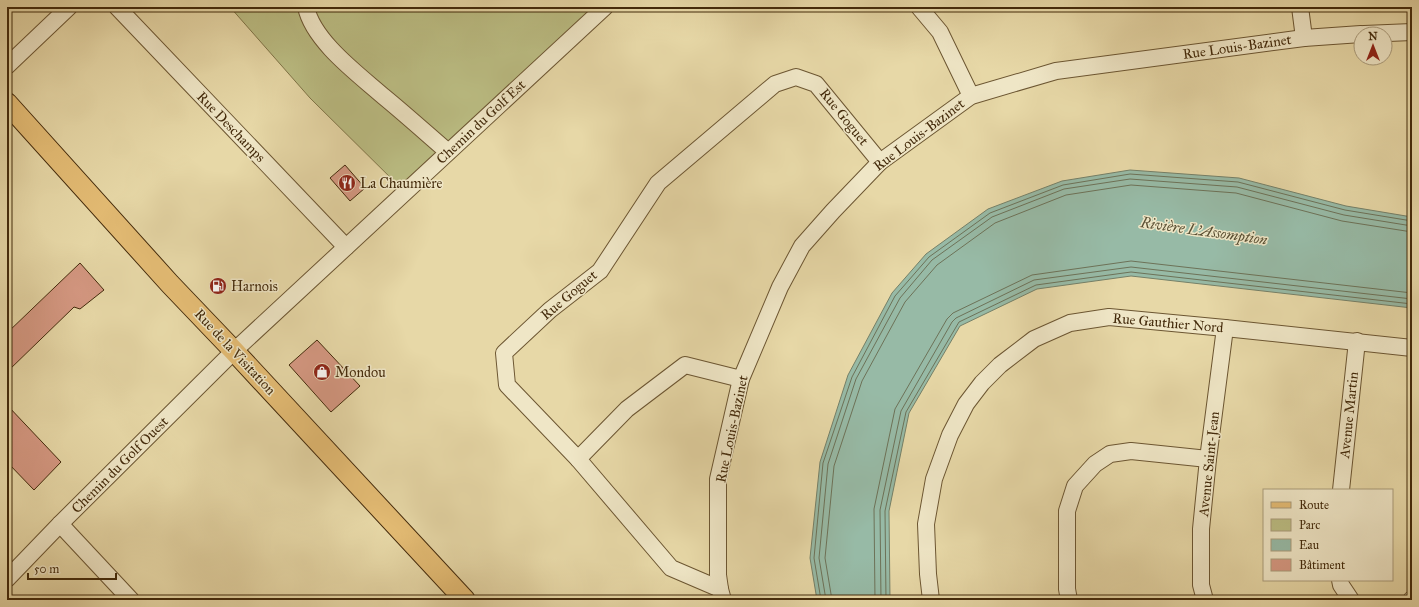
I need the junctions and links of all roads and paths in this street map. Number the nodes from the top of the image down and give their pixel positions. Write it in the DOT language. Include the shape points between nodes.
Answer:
graph roads {
  1 [pos="69,7"];
  2 [pos="117,7"];
  3 [pos="306,7"];
  4 [pos="605,7"];
  5 [pos="919,7"];
  6 [pos="1300,7"];
  7 [pos="1412,32"];
  8 [pos="1393,33"];
  9 [pos="1353,35"];
  10 [pos="1304,38"];
  11 [pos="7,66"];
  12 [pos="971,96"];
  13 [pos="7,103"];
  14 [pos="448,152"];
  15 [pos="880,162"];
  16 [pos="346,247"];
  17 [pos="1225,328"];
  18 [pos="1357,341"];
  19 [pos="1412,348"];
  20 [pos="234,351"];
  21 [pos="740,379"];
  22 [pos="578,459"];
  23 [pos="1208,459"];
  24 [pos="1340,489"];
  25 [pos="60,524"];
  26 [pos="7,579"];
  27 [pos="1340,581"];
  28 [pos="721,594"];
  29 [pos="131,600"];
  30 [pos="465,600"];
  31 [pos="931,600"];
  32 [pos="1069,600"];
  33 [pos="1205,600"];
  34 [pos="1351,600"];
  1 -- 11 [label="street"];
  2 -- 16 [label="street, Rue Deschamps"];
  3 -- 14 [label="street" via="314,27 342,61"];
  4 -- 14 [label="street, Chemin du Golf Est"];
  5 -- 12 [label="street" via="940,32"];
  6 -- 10 [label="street"];
  7 -- 8 [label="street, Rue Louis-Bazinet"];
  9 -- 10 [label="street, Rue Louis-Bazinet"];
  10 -- 12 [label="street, Rue Louis-Bazinet" via="1056,71"];
  12 -- 15 [label="street, Rue Louis-Bazinet"];
  13 -- 20 [label="main road, Rue de la Visitation"];
  14 -- 16 [label="street, Chemin du Golf Est"];
  15 -- 21 [label="street, Rue Louis-Bazinet" via="802,246 780,287"];
  15 -- 22 [label="street, Rue Goguet" via="816,84 796,77 776,84 658,183 600,271 550,310 504,353 507,385"];
  16 -- 20 [label="street, Chemin du Golf Est"];
  17 -- 18 [label="street, Rue Gauthier Nord"];
  17 -- 23 [label="street, Avenue Saint-Jean"];
  17 -- 31 [label="street, Rue Gauthier Nord" via="1109,317 1070,323 1034,339 1000,365 966,404 950,435 934,480 926,524"];
  18 -- 19 [label="street, Rue Gauthier Nord"];
  18 -- 24 [label="street, Avenue Martin"];
  20 -- 25 [label="street, Chemin du Golf Ouest"];
  20 -- 30 [label="main road, Rue de la Visitation"];
  21 -- 22 [label="street" via="685,365 627,409"];
  21 -- 28 [label="street, Rue Louis-Bazinet" via="718,478"];
  22 -- 28 [label="street, Rue Goguet" via="671,568"];
  23 -- 32 [label="street" via="1131,451 1110,454 1095,464 1075,486 1067,511"];
  23 -- 33 [label="street, Avenue Saint-Jean" via="1202,528 1201,585"];
  25 -- 26 [label="street, Chemin du Golf Ouest"];
  25 -- 29 [label="street"];
  27 -- 34 [label="street"];
}
